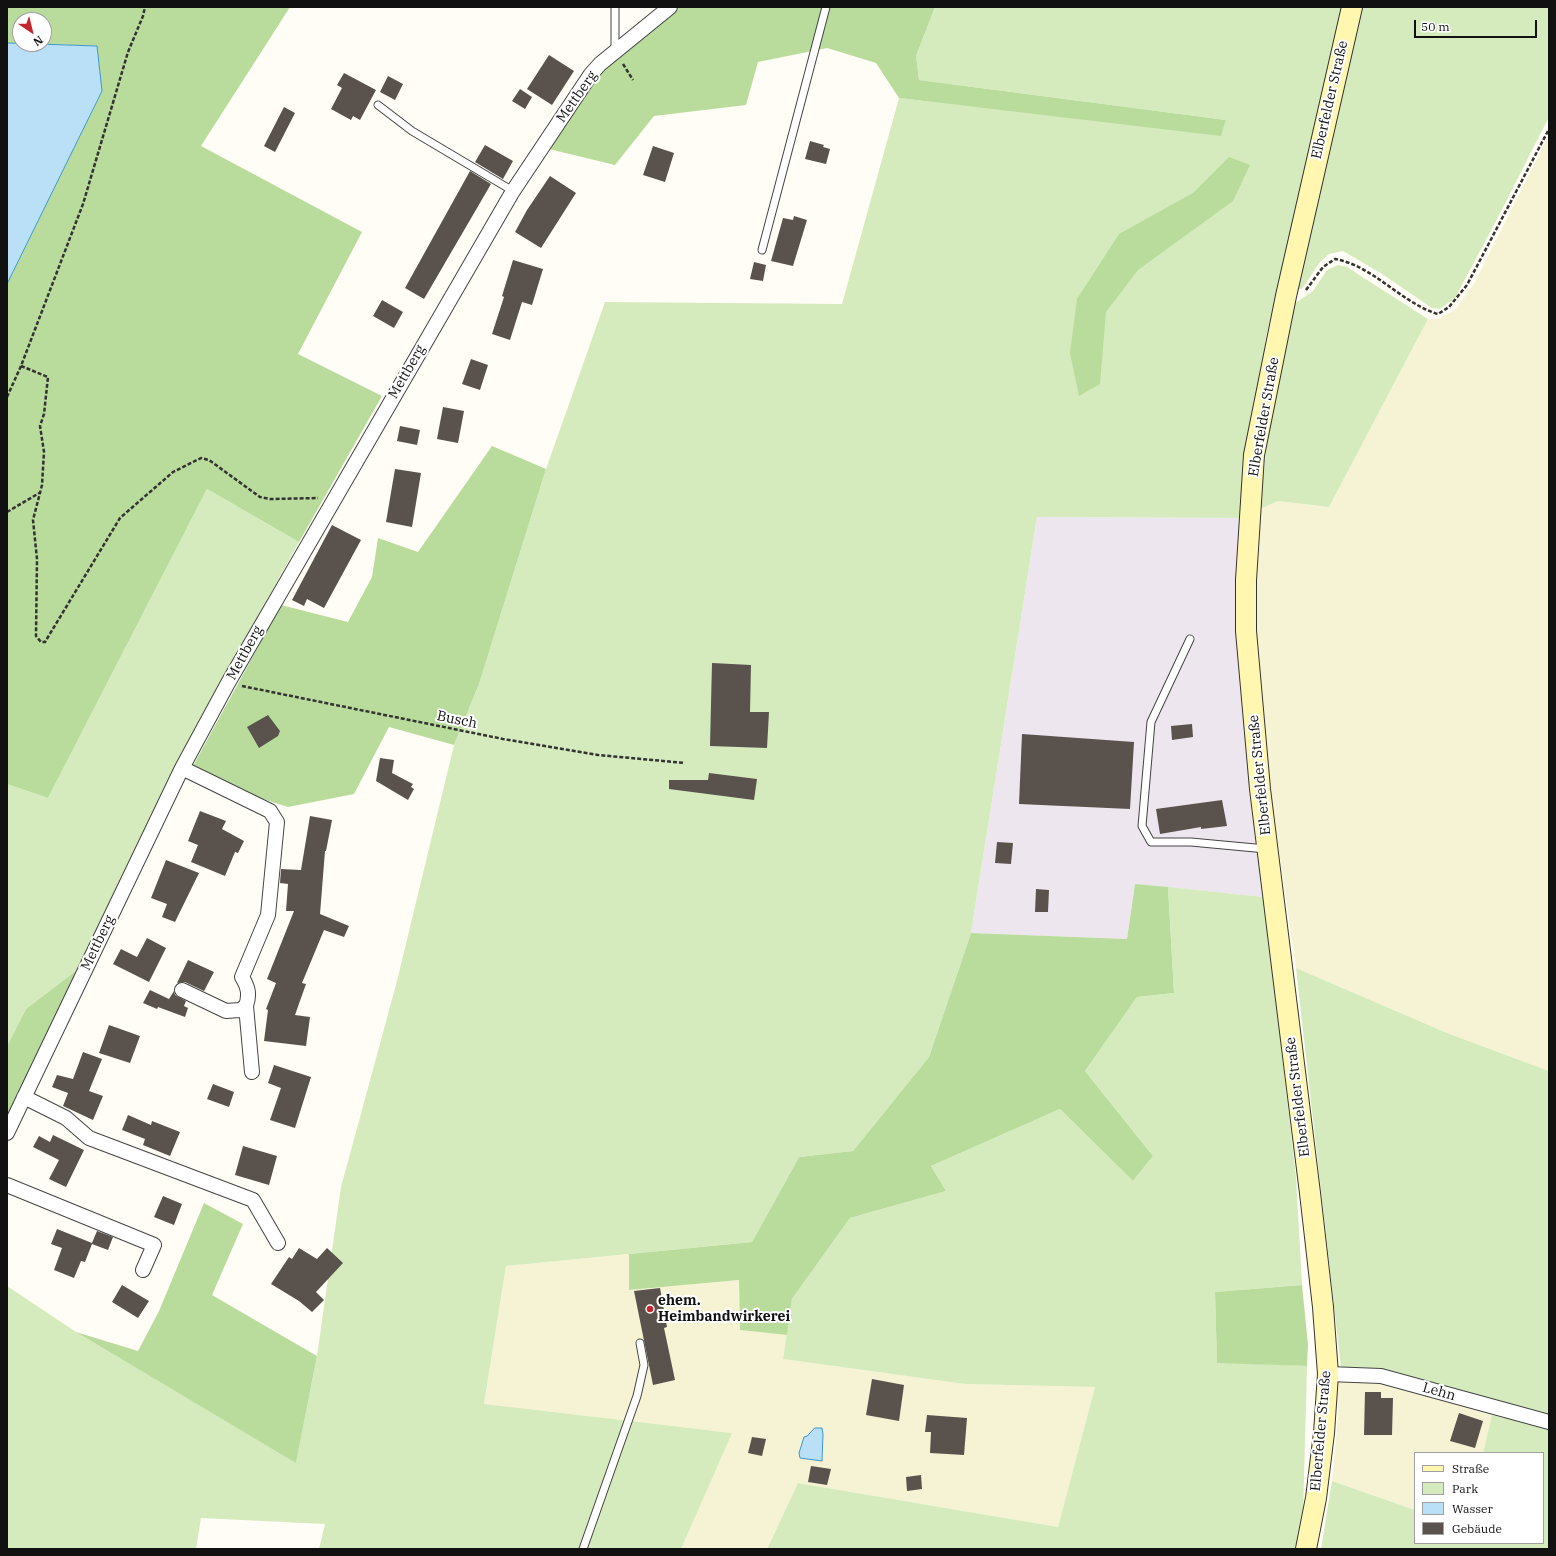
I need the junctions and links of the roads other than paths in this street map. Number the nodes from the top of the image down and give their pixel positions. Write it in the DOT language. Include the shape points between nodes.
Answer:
graph roads {
  1 [pos="615,7"];
  2 [pos="670,7"];
  3 [pos="826,7"];
  4 [pos="1352,7"];
  5 [pos="615,52"];
  6 [pos="378,105"];
  7 [pos="513,191"];
  8 [pos="762,250"];
  9 [pos="1190,639"];
  10 [pos="182,768"];
  11 [pos="1268,850"];
  12 [pos="182,990"];
  13 [pos="246,1006"];
  14 [pos="252,1072"];
  15 [pos="24,1097"];
  16 [pos="7,1133"];
  17 [pos="7,1185"];
  18 [pos="278,1243"];
  19 [pos="143,1270"];
  20 [pos="640,1343"];
  21 [pos="1328,1374"];
  22 [pos="1549,1422"];
  23 [pos="583,1549"];
  24 [pos="1306,1549"];
  1 -- 5 [label="lane"];
  2 -- 5 [label="street, Mettberg"];
  3 -- 8 [label="lane"];
  4 -- 11 [label="main road, Elberfelder Straße" via="1286,296 1254,455 1246,580 1246,631"];
  5 -- 7 [label="street, Mettberg" via="590,74"];
  6 -- 7 [label="lane" via="412,131"];
  7 -- 10 [label="street, Mettberg" via="334,498"];
  9 -- 11 [label="lane" via="1151,722 1142,826 1151,842 1191,842"];
  10 -- 13 [label="street" via="270,811 277,822 268,915 242,976 249,996"];
  10 -- 15 [label="street, Mettberg"];
  11 -- 21 [label="main road, Elberfelder Straße" via="1310,1193"];
  12 -- 13 [label="street" via="226,1011 240,1010"];
  13 -- 14 [label="street"];
  15 -- 16 [label="street, Mettberg"];
  15 -- 18 [label="street" via="66,1118 89,1138 253,1200"];
  17 -- 19 [label="street" via="154,1245"];
  20 -- 23 [label="lane" via="644,1365 637,1396"];
  21 -- 22 [label="street, Lehn" via="1381,1376"];
  21 -- 24 [label="main road, Elberfelder Straße" via="1316,1498"];
}
